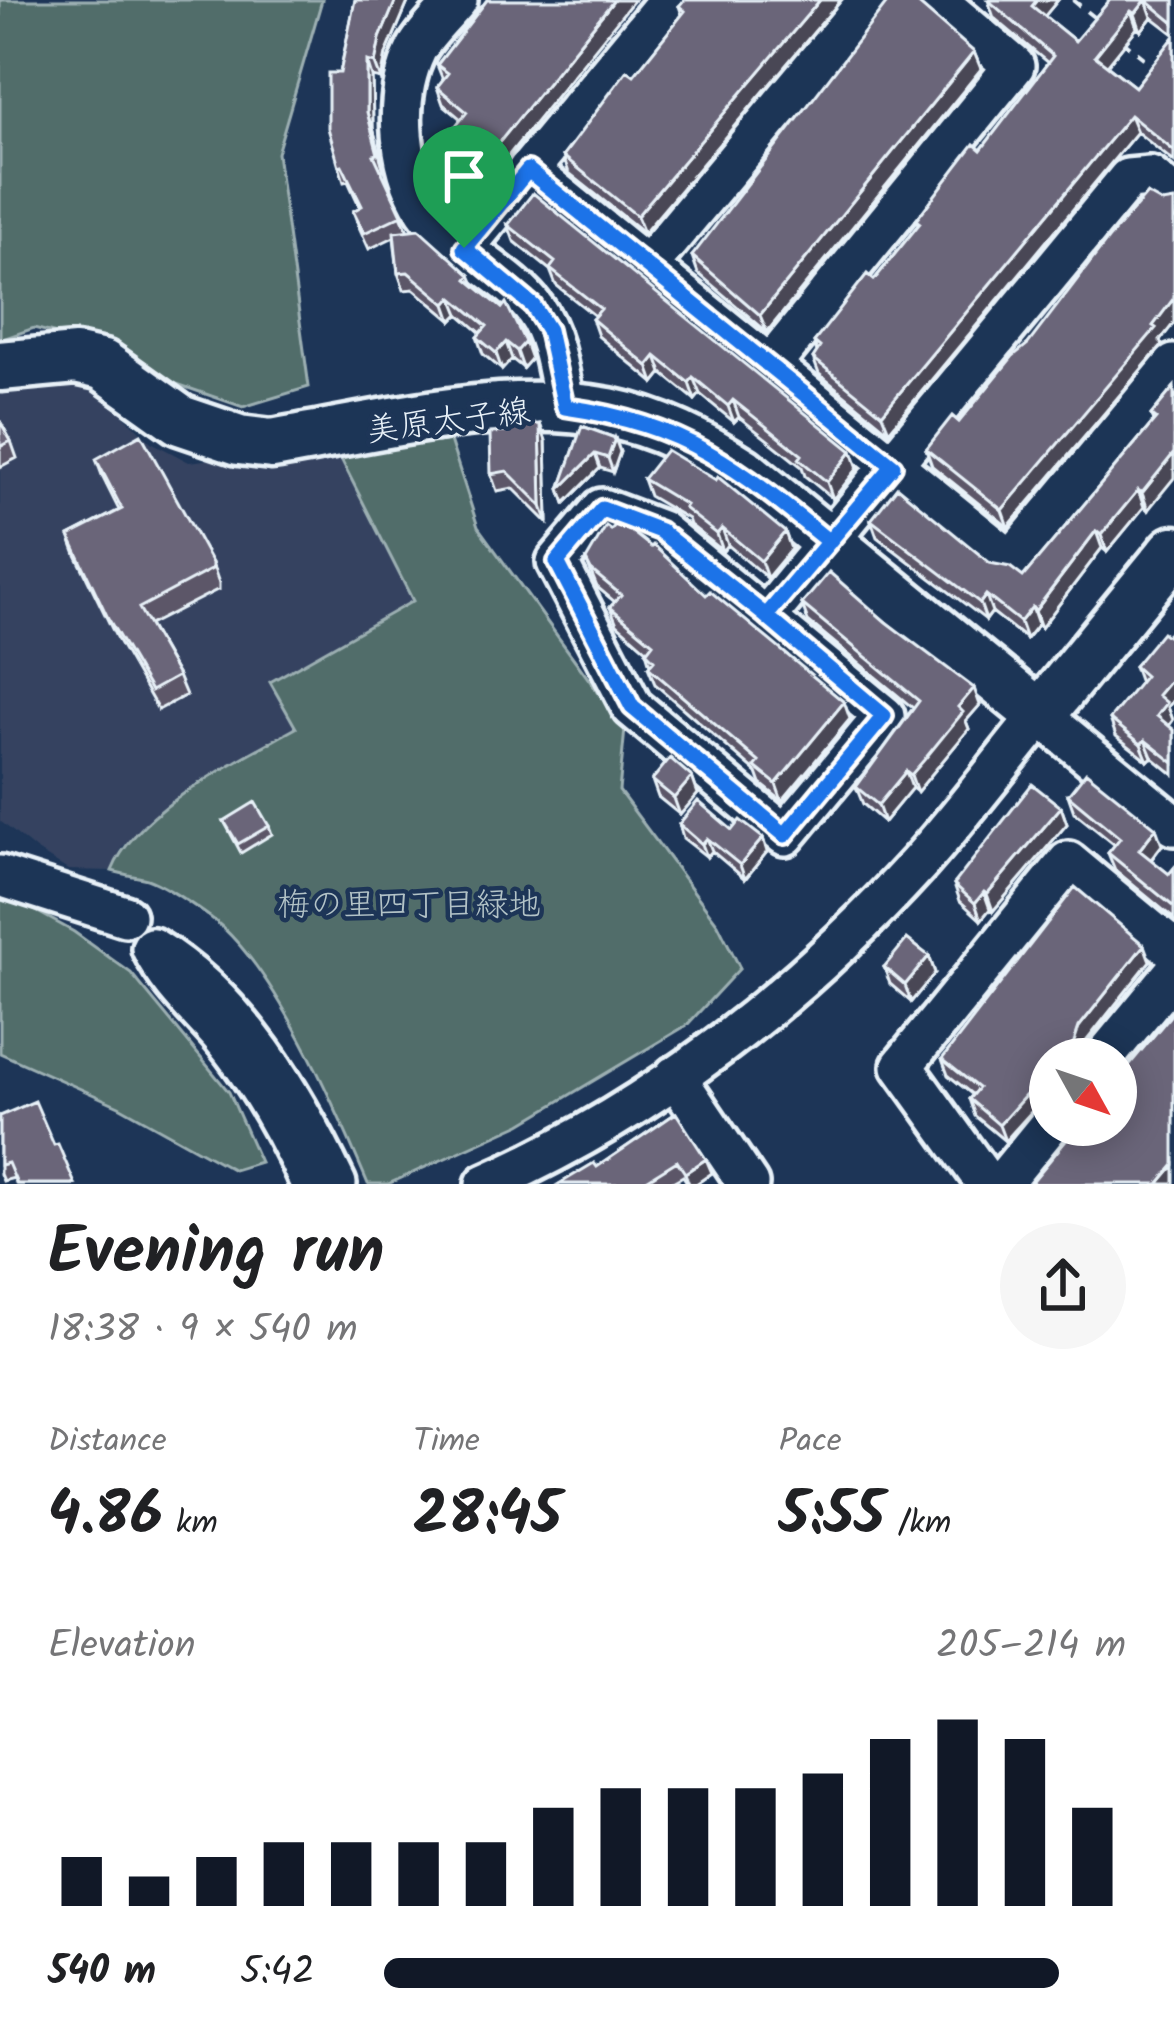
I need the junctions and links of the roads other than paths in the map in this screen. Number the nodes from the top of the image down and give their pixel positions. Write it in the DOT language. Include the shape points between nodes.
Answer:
graph roads {
  1 [pos="457,0"];
  2 [pos="669,0"];
  3 [pos="869,0"];
  4 [pos="937,0"];
  5 [pos="528,170"];
  6 [pos="1174,196"];
  7 [pos="464,248"];
  8 [pos="647,266"];
  9 [pos="1174,365"];
  10 [pos="0,366"];
  11 [pos="770,366"];
  12 [pos="565,407"];
  13 [pos="893,466"];
  14 [pos="829,542"];
  15 [pos="1174,551"];
  16 [pos="766,616"];
  17 [pos="1040,715"];
  18 [pos="1174,825"];
  19 [pos="0,876"];
  20 [pos="125,916"];
  21 [pos="1174,950"];
  22 [pos="1174,973"];
  23 [pos="1120,1038"];
  24 [pos="675,1076"];
  25 [pos="1032,1146"];
  26 [pos="311,1184"];
  27 [pos="336,1184"];
  28 [pos="487,1184"];
  29 [pos="748,1184"];
  30 [pos="987,1184"];
  31 [pos="1000,1184"];
  1 -- 7 [label="street" via="416,50 402,151 432,219"];
  2 -- 5 [label="street"];
  3 -- 8 [label="street"];
  4 -- 11 [label="street" via="1014,66"];
  5 -- 7 [label="street"];
  5 -- 8 [label="street"];
  6 -- 13 [label="street" via="1150,177 1128,178"];
  7 -- 12 [label="street" via="541,318"];
  8 -- 11 [label="street"];
  9 -- 13 [label="street" via="1011,561"];
  10 -- 12 [label="main road, 美原太子線" via="76,359 104,365 179,420 272,444 483,411"];
  11 -- 13 [label="street"];
  12 -- 14 [label="main road, 美原太子線" via="647,423 690,441 743,472"];
  13 -- 14 [label="street"];
  14 -- 16 [label="street"];
  14 -- 17 [label="main road, 美原太子線"];
  15 -- 17 [label="main road"];
  16 -- 16 [label="street" via="884,716 785,835 632,707 557,562 602,509 660,531"];
  17 -- 18 [label="street"];
  17 -- 24 [label="street" via="865,919"];
  19 -- 20 [label="street"];
  21 -- 30 [label="street" via="1068,862 902,1066"];
  22 -- 23 [label="street"];
  24 -- 28 [label="street" via="586,1135"];
  24 -- 29 [label="street"];
  25 -- 31 [label="street"];
  26 -- 27 [label="street" via="255,1078 168,978 152,948 188,970 271,1065"];
}
